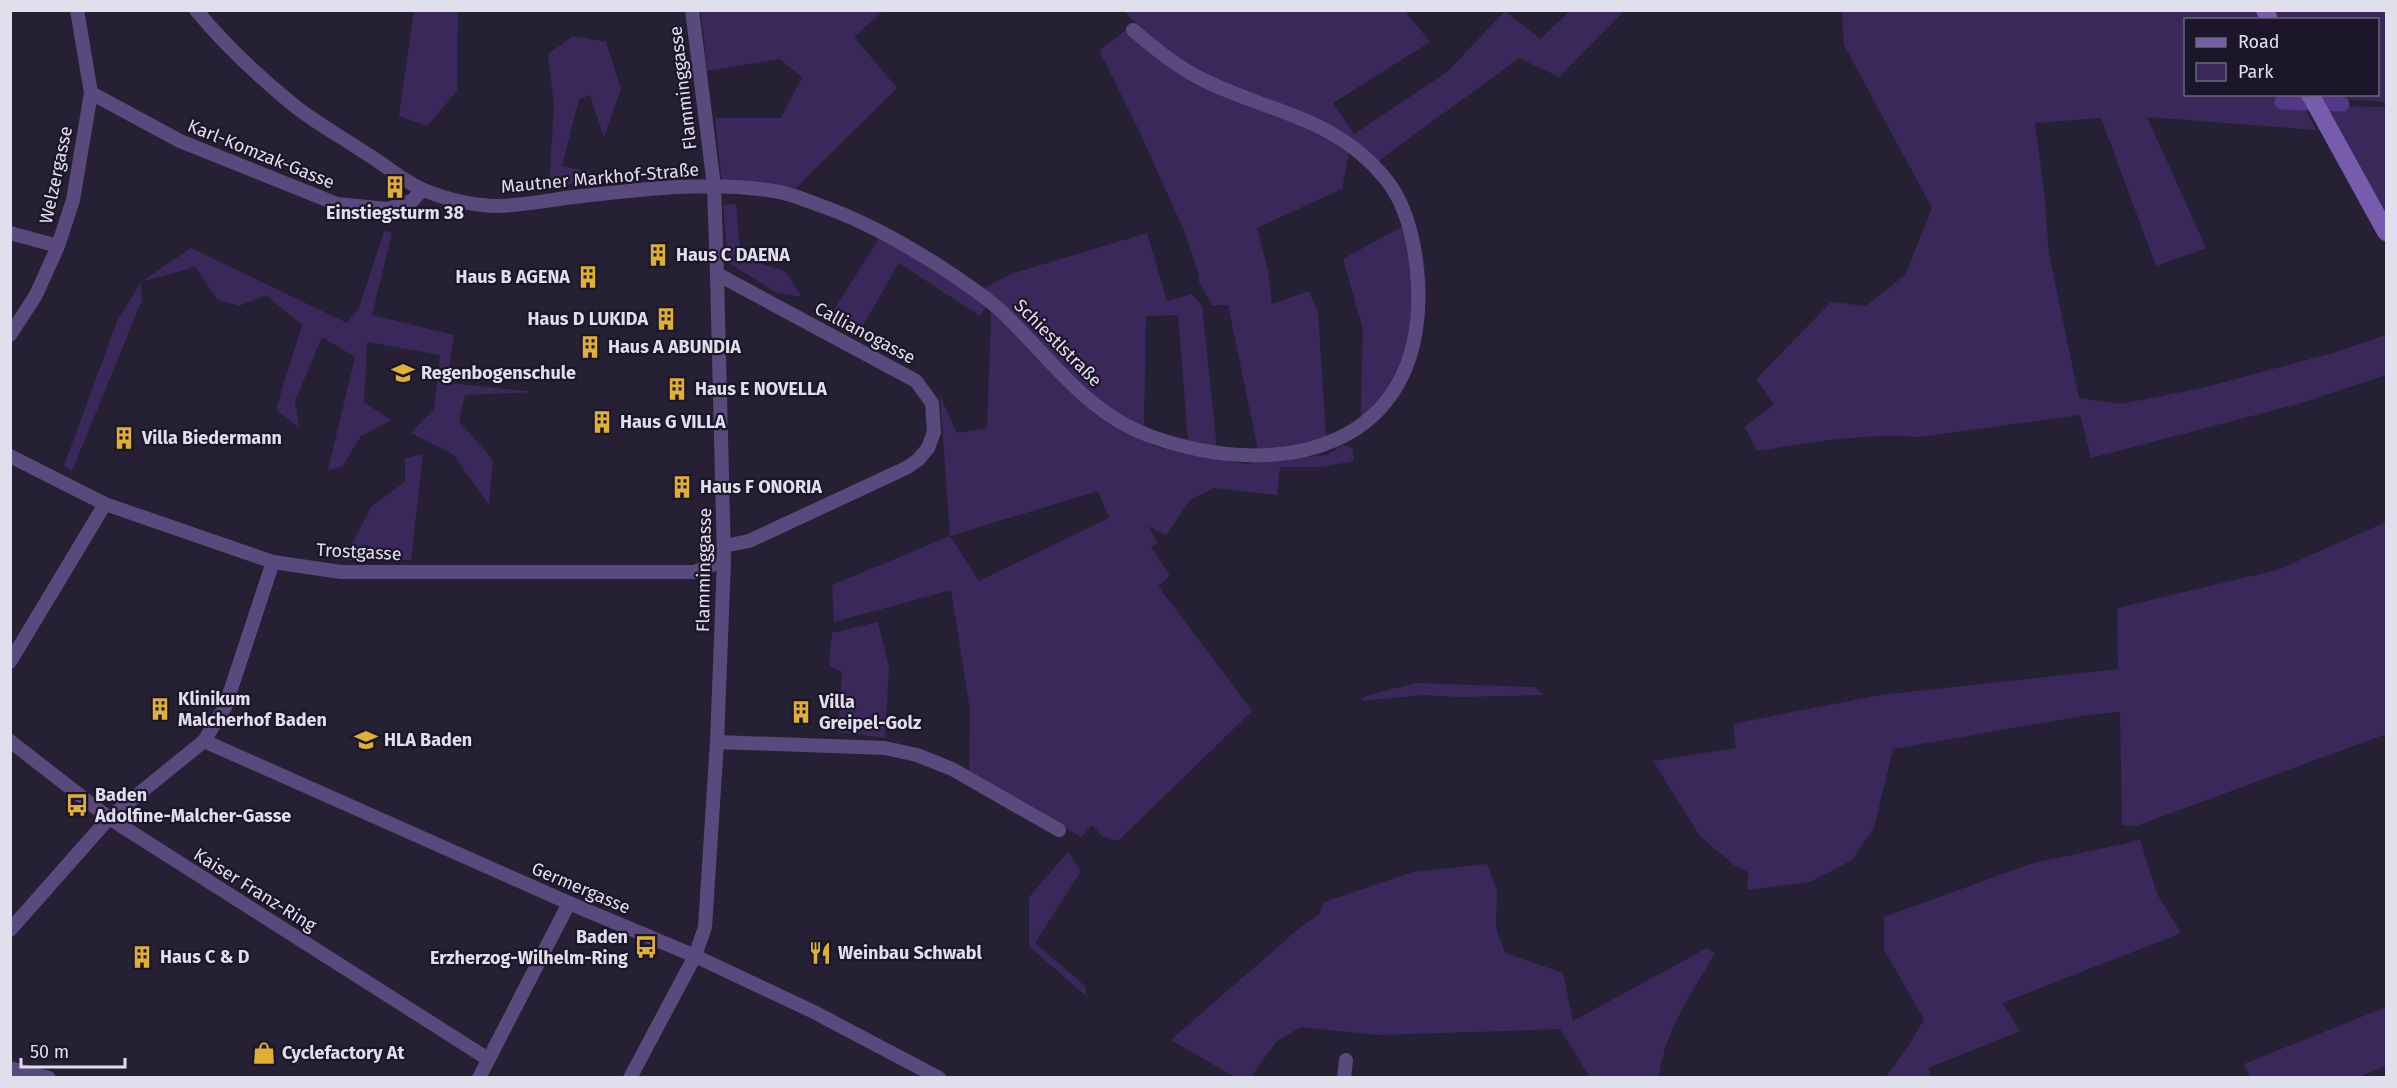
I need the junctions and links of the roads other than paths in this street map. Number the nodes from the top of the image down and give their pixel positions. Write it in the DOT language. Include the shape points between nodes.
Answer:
graph roads {
  1 [pos="77,10"];
  2 [pos="196,10"];
  3 [pos="692,10"];
  4 [pos="1133,30"];
  5 [pos="91,93"];
  6 [pos="2311,96"];
  7 [pos="714,186"];
  8 [pos="422,190"];
  9 [pos="2386,232"];
  10 [pos="10,233"];
  11 [pos="58,246"];
  12 [pos="717,274"];
  13 [pos="10,335"];
  14 [pos="10,456"];
  15 [pos="918,460"];
  16 [pos="105,504"];
  17 [pos="724,553"];
  18 [pos="273,562"];
  19 [pos="10,662"];
  20 [pos="10,741"];
  21 [pos="204,741"];
  22 [pos="717,742"];
  23 [pos="109,818"];
  24 [pos="1059,830"];
  25 [pos="569,903"];
  26 [pos="10,930"];
  27 [pos="695,956"];
  28 [pos="488,1059"];
  29 [pos="1346,1060"];
  30 [pos="10,1068"];
  31 [pos="49,1077"];
  32 [pos="479,1077"];
  33 [pos="630,1077"];
  34 [pos="939,1077"];
  35 [pos="1344,1077"];
  1 -- 5 [label="street, Welzergasse"];
  2 -- 8 [label="street, Mautner Markhof-Straße" via="294,106"];
  3 -- 7 [label="street, Flamminggasse"];
  4 -- 7 [label="street, Schiestlstraße" via="1196,76 1331,131 1363,153 1389,182 1414,246 1417,329 1399,382 1386,402 1368,421 1350,432 1319,447 1275,456 1195,450 1146,435 1114,420 1081,395 1004,313 976,291 889,234 777,191"];
  5 -- 8 [label="street, Karl-Komzak-Gasse" via="180,141 336,204 388,209 412,201"];
  5 -- 11 [label="street, Welzergasse" via="73,200"];
  6 -- 9 [label="street"];
  7 -- 8 [label="street, Mautner Markhof-Straße" via="646,189 500,206 454,200"];
  7 -- 12 [label="street, Flamminggasse"];
  10 -- 11 [label="street"];
  11 -- 13 [label="street, Welzergasse" via="36,295"];
  12 -- 15 [label="street, Callianogasse" via="916,381 932,403 934,432"];
  12 -- 17 [label="street, Flamminggasse"];
  14 -- 16 [label="street, Trostgasse"];
  15 -- 17 [label="street, Trostgasse"];
  16 -- 18 [label="street, Trostgasse"];
  16 -- 19 [label="street"];
  17 -- 18 [label="street, Trostgasse" via="694,572 341,572"];
  17 -- 22 [label="street, Flamminggasse"];
  18 -- 21 [label="street" via="225,707"];
  20 -- 23 [label="street, Kaiser Franz-Ring"];
  21 -- 23 [label="street"];
  21 -- 25 [label="street, Germergasse"];
  22 -- 24 [label="street" via="885,748 917,755 952,770"];
  22 -- 27 [label="street, Flamminggasse" via="705,927"];
  23 -- 26 [label="street"];
  23 -- 28 [label="street, Kaiser Franz-Ring"];
  25 -- 27 [label="street, Germergasse"];
  25 -- 28 [label="street"];
  27 -- 33 [label="street, Flamminggasse"];
  27 -- 34 [label="street, Germergasse"];
  28 -- 32 [label="street"];
  29 -- 35 [label="street"];
  30 -- 31 [label="street"];
}
